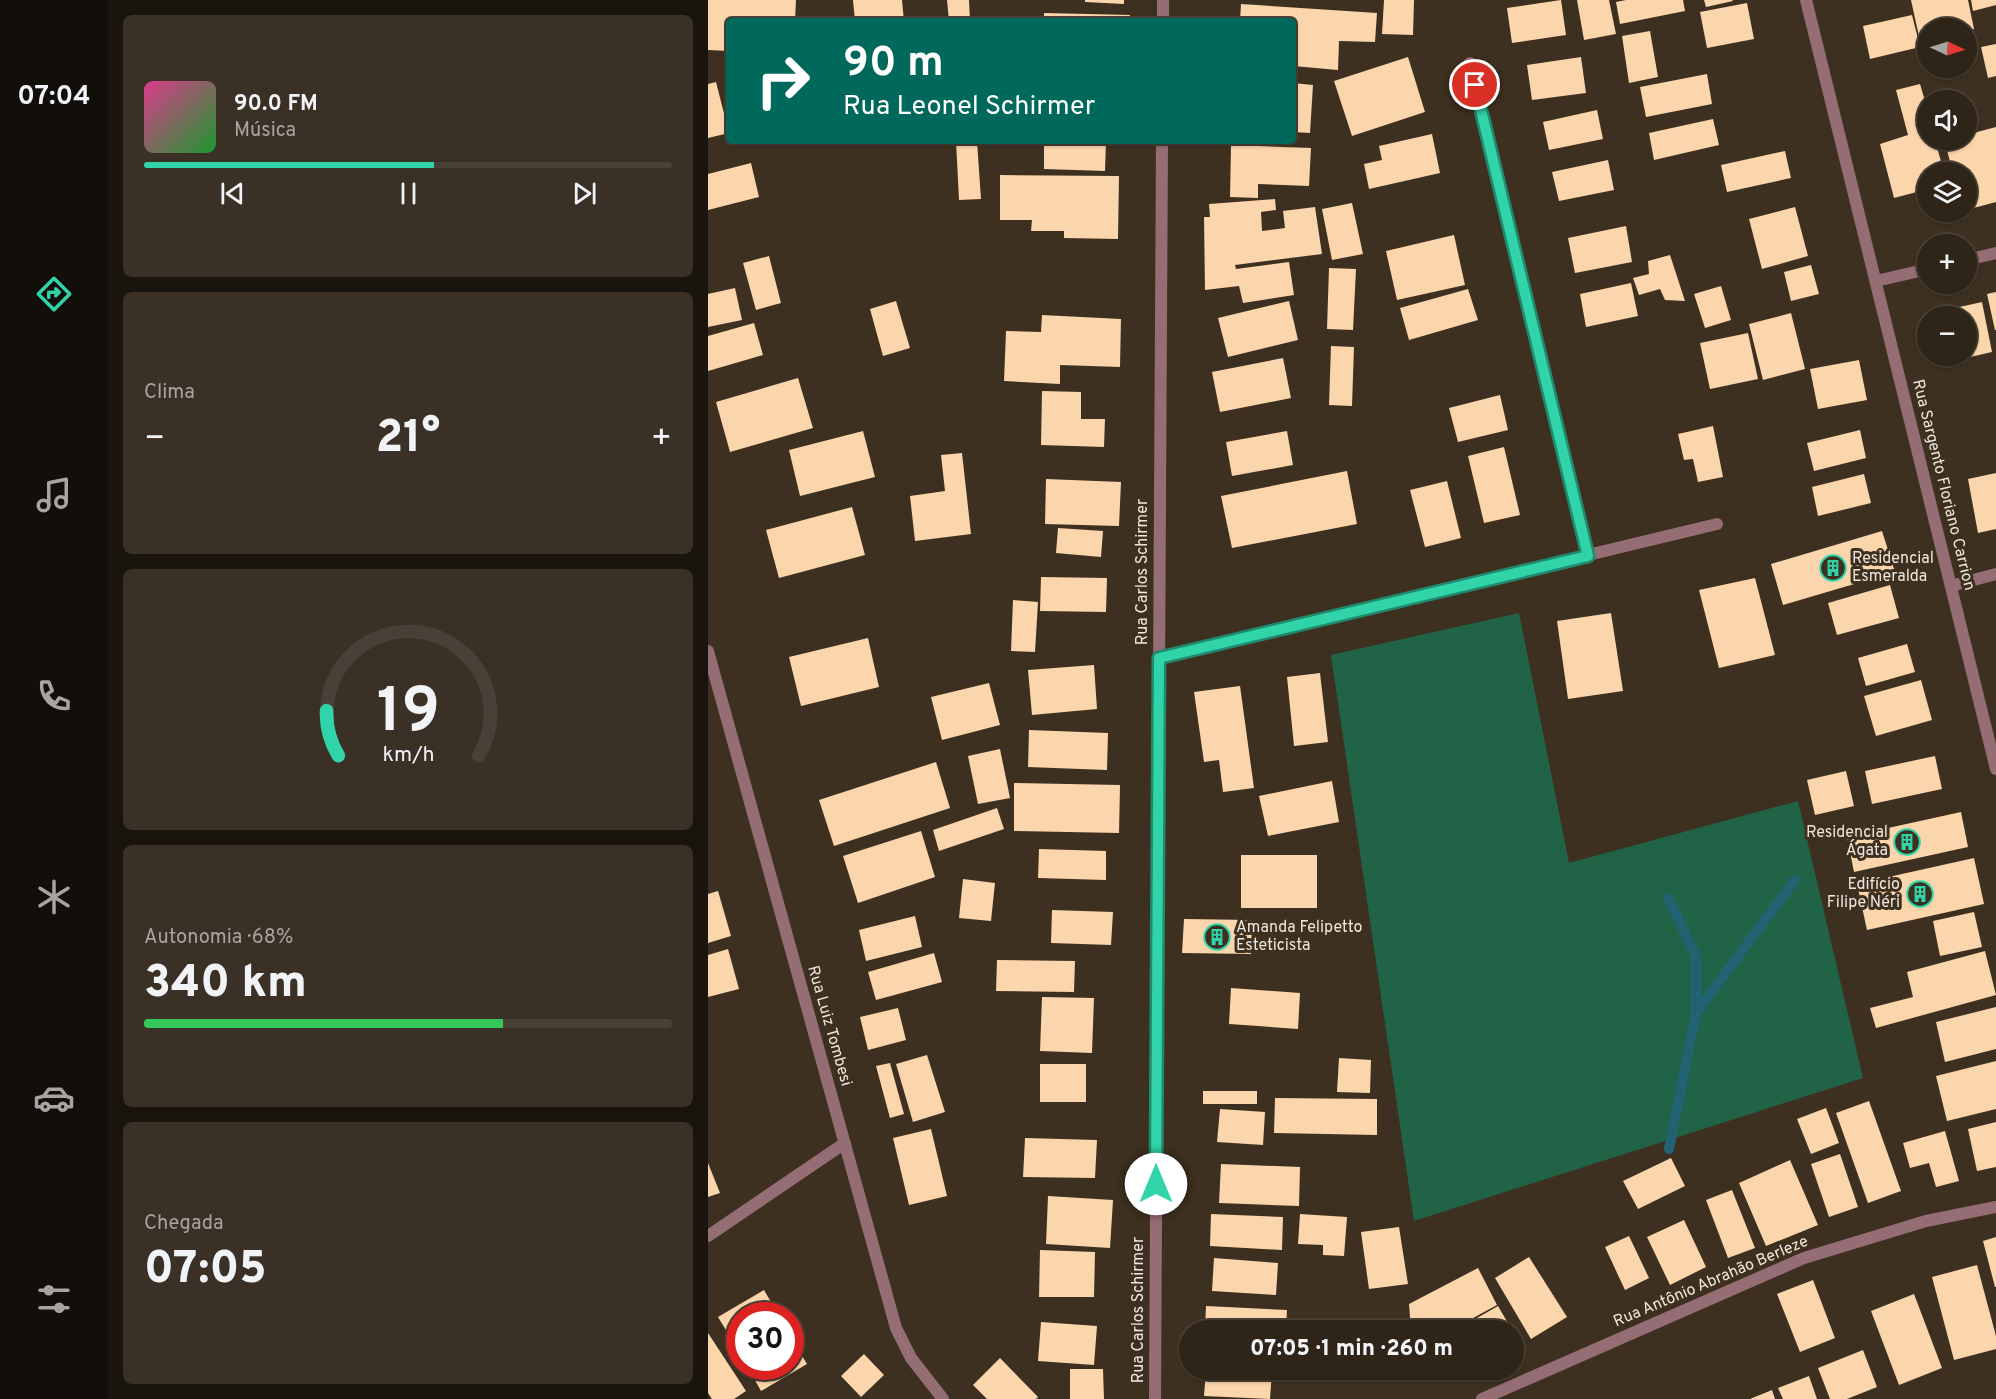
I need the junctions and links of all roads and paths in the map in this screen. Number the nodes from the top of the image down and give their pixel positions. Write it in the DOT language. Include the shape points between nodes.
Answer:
graph roads {
  1 [pos="1163,0"];
  2 [pos="1806,0"];
  3 [pos="1163,18"];
  4 [pos="1470,63"];
  5 [pos="1162,144"];
  6 [pos="1996,253"];
  7 [pos="1977,257"];
  8 [pos="1917,271"];
  9 [pos="1875,281"];
  10 [pos="1717,524"];
  11 [pos="1588,556"];
  12 [pos="1996,574"];
  13 [pos="1951,586"];
  14 [pos="708,651"];
  15 [pos="1159,658"];
  16 [pos="1996,769"];
  17 [pos="844,1143"];
  18 [pos="1996,1207"];
  19 [pos="708,1236"];
  20 [pos="942,1399"];
  21 [pos="1155,1399"];
  22 [pos="1482,1399"];
  1 -- 3 [label="street"];
  2 -- 9 [label="street, Rua Sargento Floriano Carrion"];
  4 -- 11 [label="street"];
  5 -- 15 [label="street, Rua Carlos Schirmer"];
  6 -- 7 [label="street"];
  8 -- 9 [label="street"];
  9 -- 13 [label="street, Rua Sargento Floriano Carrion"];
  10 -- 11 [label="street"];
  11 -- 15 [label="street"];
  12 -- 13 [label="street"];
  13 -- 16 [label="street, Rua Sargento Floriano Carrion"];
  14 -- 17 [label="street, Rua Luiz Tombesi"];
  15 -- 21 [label="street, Rua Carlos Schirmer"];
  17 -- 19 [label="street"];
  17 -- 20 [label="street, Rua Luiz Tombesi" via="896,1328 911,1358"];
  18 -- 22 [label="street, Rua Antônio Abrahão Berleze" via="1926,1221 1804,1258"];
}
